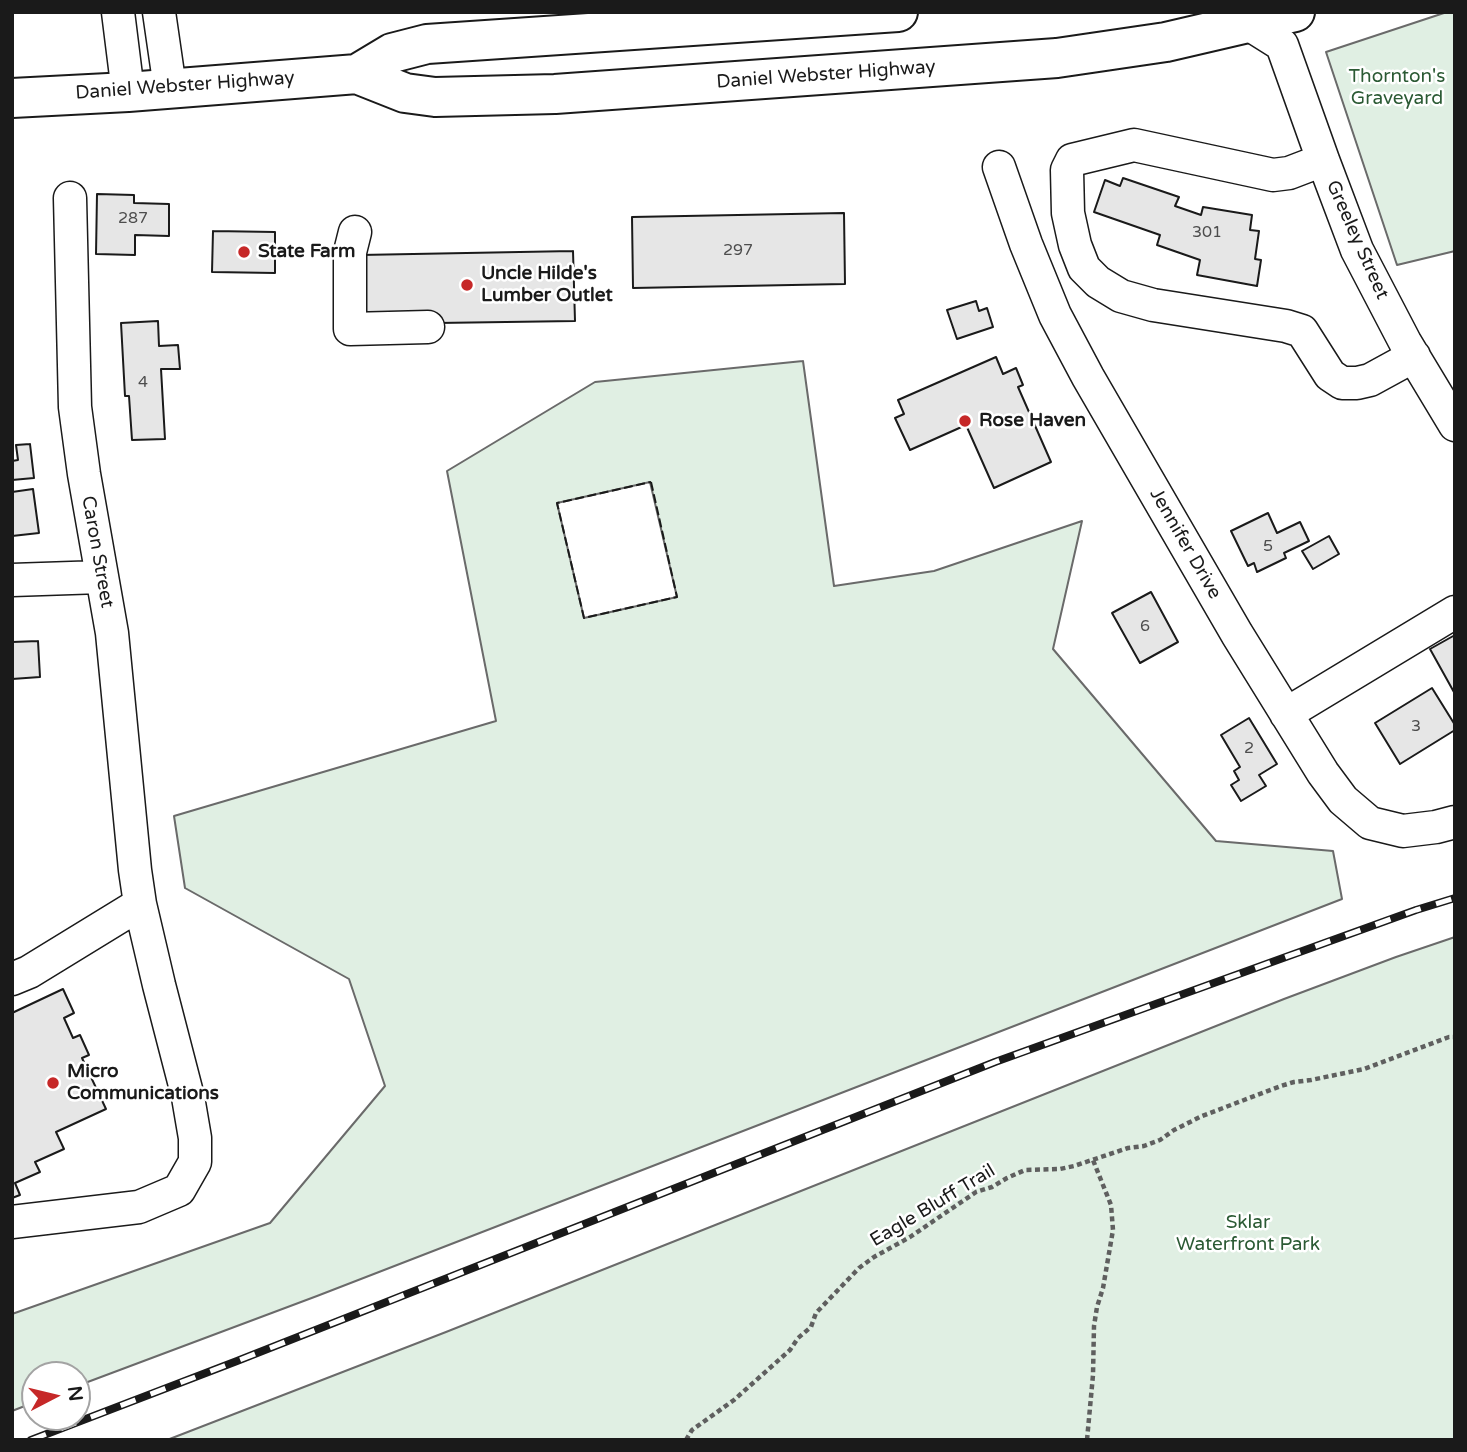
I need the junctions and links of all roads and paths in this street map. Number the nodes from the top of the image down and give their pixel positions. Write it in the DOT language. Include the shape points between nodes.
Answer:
graph roads {
  1 [pos="118,12"];
  2 [pos="159,12"];
  3 [pos="898,12"];
  4 [pos="1245,18"];
  5 [pos="1291,23"];
  6 [pos="357,74"];
  7 [pos="170,88"];
  8 [pos="128,92"];
  9 [pos="12,98"];
  10 [pos="1323,160"];
  11 [pos="999,167"];
  12 [pos="70,198"];
  13 [pos="355,232"];
  14 [pos="428,327"];
  15 [pos="1414,356"];
  16 [pos="1455,425"];
  17 [pos="101,577"];
  18 [pos="12,580"];
  19 [pos="1455,612"];
  20 [pos="1286,714"];
  21 [pos="1455,822"];
  22 [pos="140,904"];
  23 [pos="12,979"];
  24 [pos="1455,1037"];
  25 [pos="1093,1160"];
  26 [pos="12,1222"];
  27 [pos="686,1440"];
  28 [pos="1087,1440"];
  1 -- 8 [label="street"];
  2 -- 7 [label="street"];
  3 -- 6 [label="main road, Daniel Webster Highway" via="427,44 392,53"];
  4 -- 5 [label="main road, Daniel Webster Highway"];
  4 -- 6 [label="main road, Daniel Webster Highway" via="1166,42 1057,58 555,94 435,97 405,93"];
  5 -- 10 [label="street, Greeley Street"];
  6 -- 7 [label="main road, Daniel Webster Highway"];
  7 -- 8 [label="main road, Daniel Webster Highway"];
  8 -- 9 [label="main road, Daniel Webster Highway"];
  10 -- 15 [label="street, Greeley Street" via="1357,250"];
  10 -- 15 [label="street" via="1273,176 1134,145 1072,160 1066,170 1068,214 1084,268 1121,296 1302,331 1330,375 1342,383 1370,380"];
  11 -- 20 [label="street, Jennifer Drive" via="1055,315"];
  12 -- 17 [label="street, Caron Street" via="75,407"];
  13 -- 14 [label="street" via="350,252 350,329"];
  15 -- 16 [label="street, Greeley Street"];
  17 -- 18 [label="street"];
  17 -- 22 [label="street, Caron Street" via="112,633"];
  19 -- 20 [label="street"];
  20 -- 21 [label="street, Jennifer Drive" via="1343,800 1370,822 1403,831"];
  22 -- 23 [label="street"];
  22 -- 26 [label="street, Caron Street" via="188,1097 195,1163 179,1190 139,1207"];
  24 -- 25 [label="path, Eagle Bluff Trail" via="1364,1069 1281,1086 1202,1116 1160,1140"];
  25 -- 27 [label="path, Eagle Bluff Trail" via="1007,1178 976,1192 874,1257 827,1300 790,1350 734,1401 692,1430"];
  25 -- 28 [label="path" via="1111,1205 1113,1230 1094,1326"];
}
